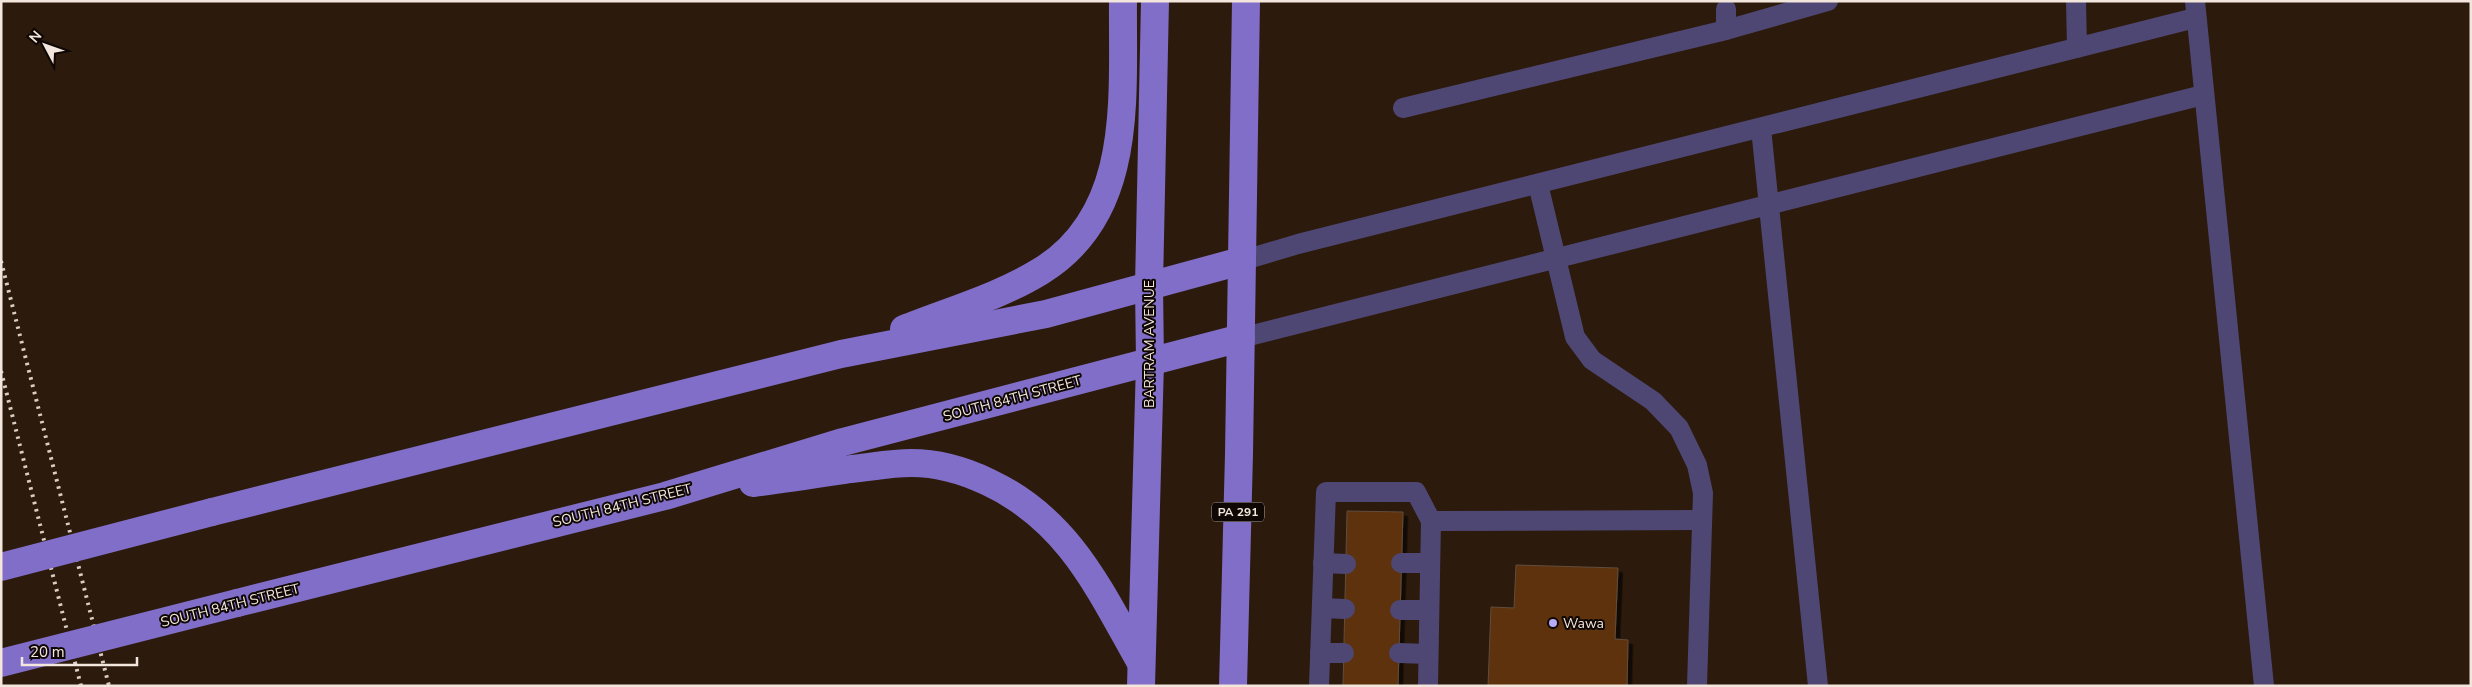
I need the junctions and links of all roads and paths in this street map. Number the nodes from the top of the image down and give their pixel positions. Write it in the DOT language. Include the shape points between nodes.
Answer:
graph roads {
  1 [pos="1123,1"];
  2 [pos="1155,1"];
  3 [pos="1246,1"];
  4 [pos="1828,1"];
  5 [pos="2076,1"];
  6 [pos="1726,9"];
  7 [pos="2195,10"];
  8 [pos="1726,30"];
  9 [pos="2077,48"];
  10 [pos="2203,95"];
  11 [pos="1403,108"];
  12 [pos="1761,128"];
  13 [pos="1538,184"];
  14 [pos="1770,204"];
  15 [pos="1555,259"];
  16 [pos="1241,261"];
  17 [pos="1149,286"];
  18 [pos="1241,338"];
  19 [pos="842,354"];
  20 [pos="1150,362"];
  21 [pos="665,496"];
  22 [pos="1702,520"];
  23 [pos="1431,521"];
  24 [pos="1401,562"];
  25 [pos="1323,563"];
  26 [pos="1430,563"];
  27 [pos="1346,564"];
  28 [pos="1,567"];
  29 [pos="1322,608"];
  30 [pos="1345,609"];
  31 [pos="1400,610"];
  32 [pos="1429,610"];
  33 [pos="1320,653"];
  34 [pos="1344,653"];
  35 [pos="1399,653"];
  36 [pos="1428,654"];
  37 [pos="1,663"];
  38 [pos="1141,675"];
  39 [pos="1232,686"];
  40 [pos="1319,686"];
  41 [pos="1428,686"];
  42 [pos="1697,686"];
  43 [pos="1818,686"];
  44 [pos="2264,686"];
  1 -- 19 [label="main road" via="1121,108 1116,159 1102,202 1078,240 1042,271 1016,285"];
  2 -- 17 [label="main road, BARTRAM AVENUE"];
  3 -- 16 [label="main road, PA 291"];
  4 -- 8 [label="lane"];
  5 -- 9 [label="lane"];
  6 -- 8 [label="lane"];
  7 -- 9 [label="lane"];
  7 -- 10 [label="lane"];
  8 -- 11 [label="lane" via="1615,48"];
  9 -- 12 [label="lane"];
  10 -- 14 [label="lane"];
  10 -- 44 [label="lane"];
  12 -- 13 [label="lane"];
  12 -- 14 [label="lane"];
  13 -- 15 [label="lane"];
  13 -- 16 [label="lane"];
  14 -- 15 [label="lane"];
  14 -- 43 [label="lane"];
  15 -- 18 [label="lane"];
  15 -- 22 [label="lane" via="1575,338 1592,360 1653,401 1679,428 1697,465 1703,493"];
  16 -- 17 [label="main road"];
  16 -- 18 [label="main road, PA 291"];
  17 -- 19 [label="main road" via="1046,314"];
  17 -- 20 [label="main road, BARTRAM AVENUE"];
  18 -- 20 [label="main road, SOUTH 84TH STREET"];
  18 -- 39 [label="main road, PA 291"];
  19 -- 28 [label="main road, bridge"];
  20 -- 21 [label="main road, SOUTH 84TH STREET" via="843,442"];
  20 -- 38 [label="main road, BARTRAM AVENUE"];
  21 -- 37 [label="main road, SOUTH 84TH STREET, bridge"];
  21 -- 38 [label="main road" via="888,464 932,464 956,469 1000,487 1039,513 1058,532 1091,576"];
  22 -- 23 [label="lane"];
  22 -- 42 [label="lane"];
  23 -- 25 [label="lane" via="1416,492 1326,492"];
  23 -- 26 [label="lane"];
  24 -- 26 [label="lane"];
  25 -- 27 [label="lane"];
  25 -- 29 [label="lane"];
  26 -- 32 [label="lane"];
  29 -- 30 [label="lane"];
  29 -- 33 [label="lane"];
  31 -- 32 [label="lane"];
  32 -- 36 [label="lane"];
  33 -- 34 [label="lane"];
  33 -- 40 [label="lane"];
  35 -- 36 [label="lane"];
  36 -- 41 [label="lane"];
}
